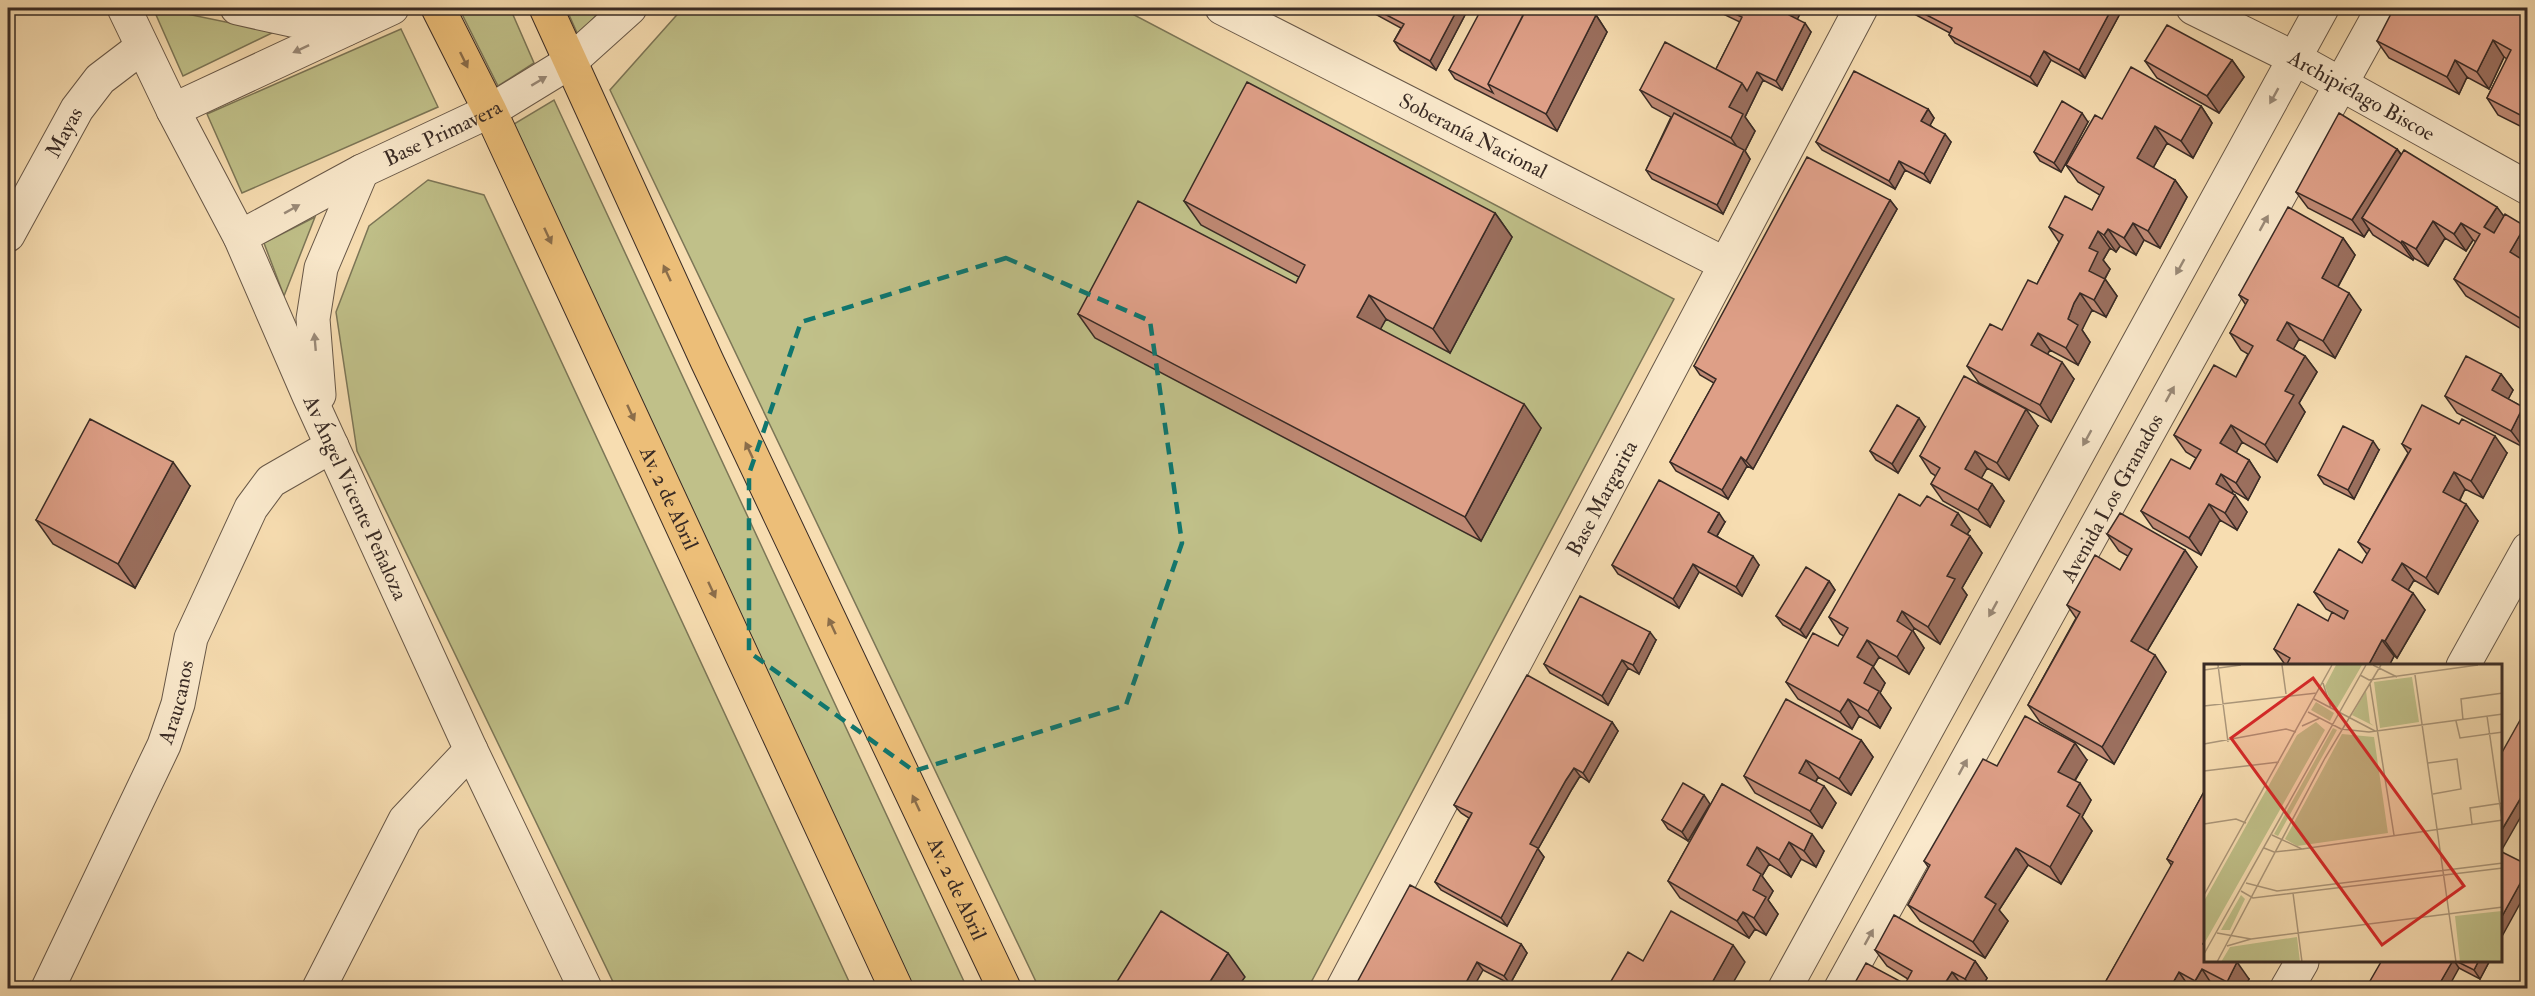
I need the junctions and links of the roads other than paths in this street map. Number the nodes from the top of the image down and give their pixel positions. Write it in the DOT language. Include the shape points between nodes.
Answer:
graph roads {
  1 [pos="124,8"];
  2 [pos="237,8"];
  3 [pos="392,8"];
  4 [pos="438,8"];
  5 [pos="546,8"];
  6 [pos="630,8"];
  7 [pos="1222,8"];
  8 [pos="1861,8"];
  9 [pos="2193,8"];
  10 [pos="2322,8"];
  11 [pos="2383,8"];
  12 [pos="346,29"];
  13 [pos="142,47"];
  14 [pos="2294,58"];
  15 [pos="570,62"];
  16 [pos="2341,84"];
  17 [pos="173,110"];
  18 [pos="490,111"];
  19 [pos="362,171"];
  20 [pos="2528,188"];
  21 [pos="8,235"];
  22 [pos="240,237"];
  23 [pos="1725,264"];
  24 [pos="327,433"];
  25 [pos="2528,549"];
  26 [pos="2464,664"];
  27 [pos="471,750"];
  28 [pos="2301,963"];
  29 [pos="48,988"];
  30 [pos="319,988"];
  31 [pos="585,988"];
  32 [pos="896,988"];
  33 [pos="1004,988"];
  34 [pos="1343,988"];
  35 [pos="1785,988"];
  36 [pos="1840,988"];
  37 [pos="2287,988"];
  1 -- 13 [label="street, Av Ángel Vicente Peñaloza"];
  2 -- 12 [label="street"];
  3 -- 12 [label="street"];
  4 -- 18 [label="main road, Av. 2 de Abril, one-way"];
  5 -- 15 [label="main road, Av. 2 de Abril"];
  6 -- 15 [label="street, Base Primavera"];
  7 -- 23 [label="street, Soberanía Nacional"];
  8 -- 23 [label="street, Base Margarita"];
  9 -- 14 [label="street, Archipiélago Biscoe"];
  10 -- 14 [label="street"];
  11 -- 16 [label="street, Avenida Los Granados"];
  12 -- 17 [label="street, one-way"];
  13 -- 17 [label="street, Av Ángel Vicente Peñaloza"];
  13 -- 21 [label="street, Mayas" via="100,78 76,109"];
  14 -- 16 [label="street, Archipiélago Biscoe"];
  14 -- 35 [label="street, one-way"];
  18 -- 15 [label="street, Base Primavera, one-way"];
  33 -- 15 [label="main road, Av. 2 de Abril, one-way"];
  16 -- 20 [label="street, Archipiélago Biscoe"];
  36 -- 16 [label="street, Avenida Los Granados, one-way"];
  17 -- 22 [label="street, Av Ángel Vicente Peñaloza"];
  18 -- 19 [label="street, Base Primavera"];
  18 -- 32 [label="main road, Av. 2 de Abril, one-way"];
  22 -- 19 [label="street, Base Primavera, one-way"];
  24 -- 19 [label="street, one-way" via="313,319 321,268"];
  22 -- 24 [label="street, Av Ángel Vicente Peñaloza"];
  23 -- 34 [label="street, Base Margarita"];
  24 -- 27 [label="street, Av Ángel Vicente Peñaloza"];
  24 -- 29 [label="street, Araucanos" via="272,482 251,508 190,639 178,705 164,745"];
  25 -- 26 [label="street"];
  27 -- 30 [label="street" via="405,820"];
  27 -- 31 [label="street, Av Ángel Vicente Peñaloza"];
  28 -- 37 [label="street"];
}
